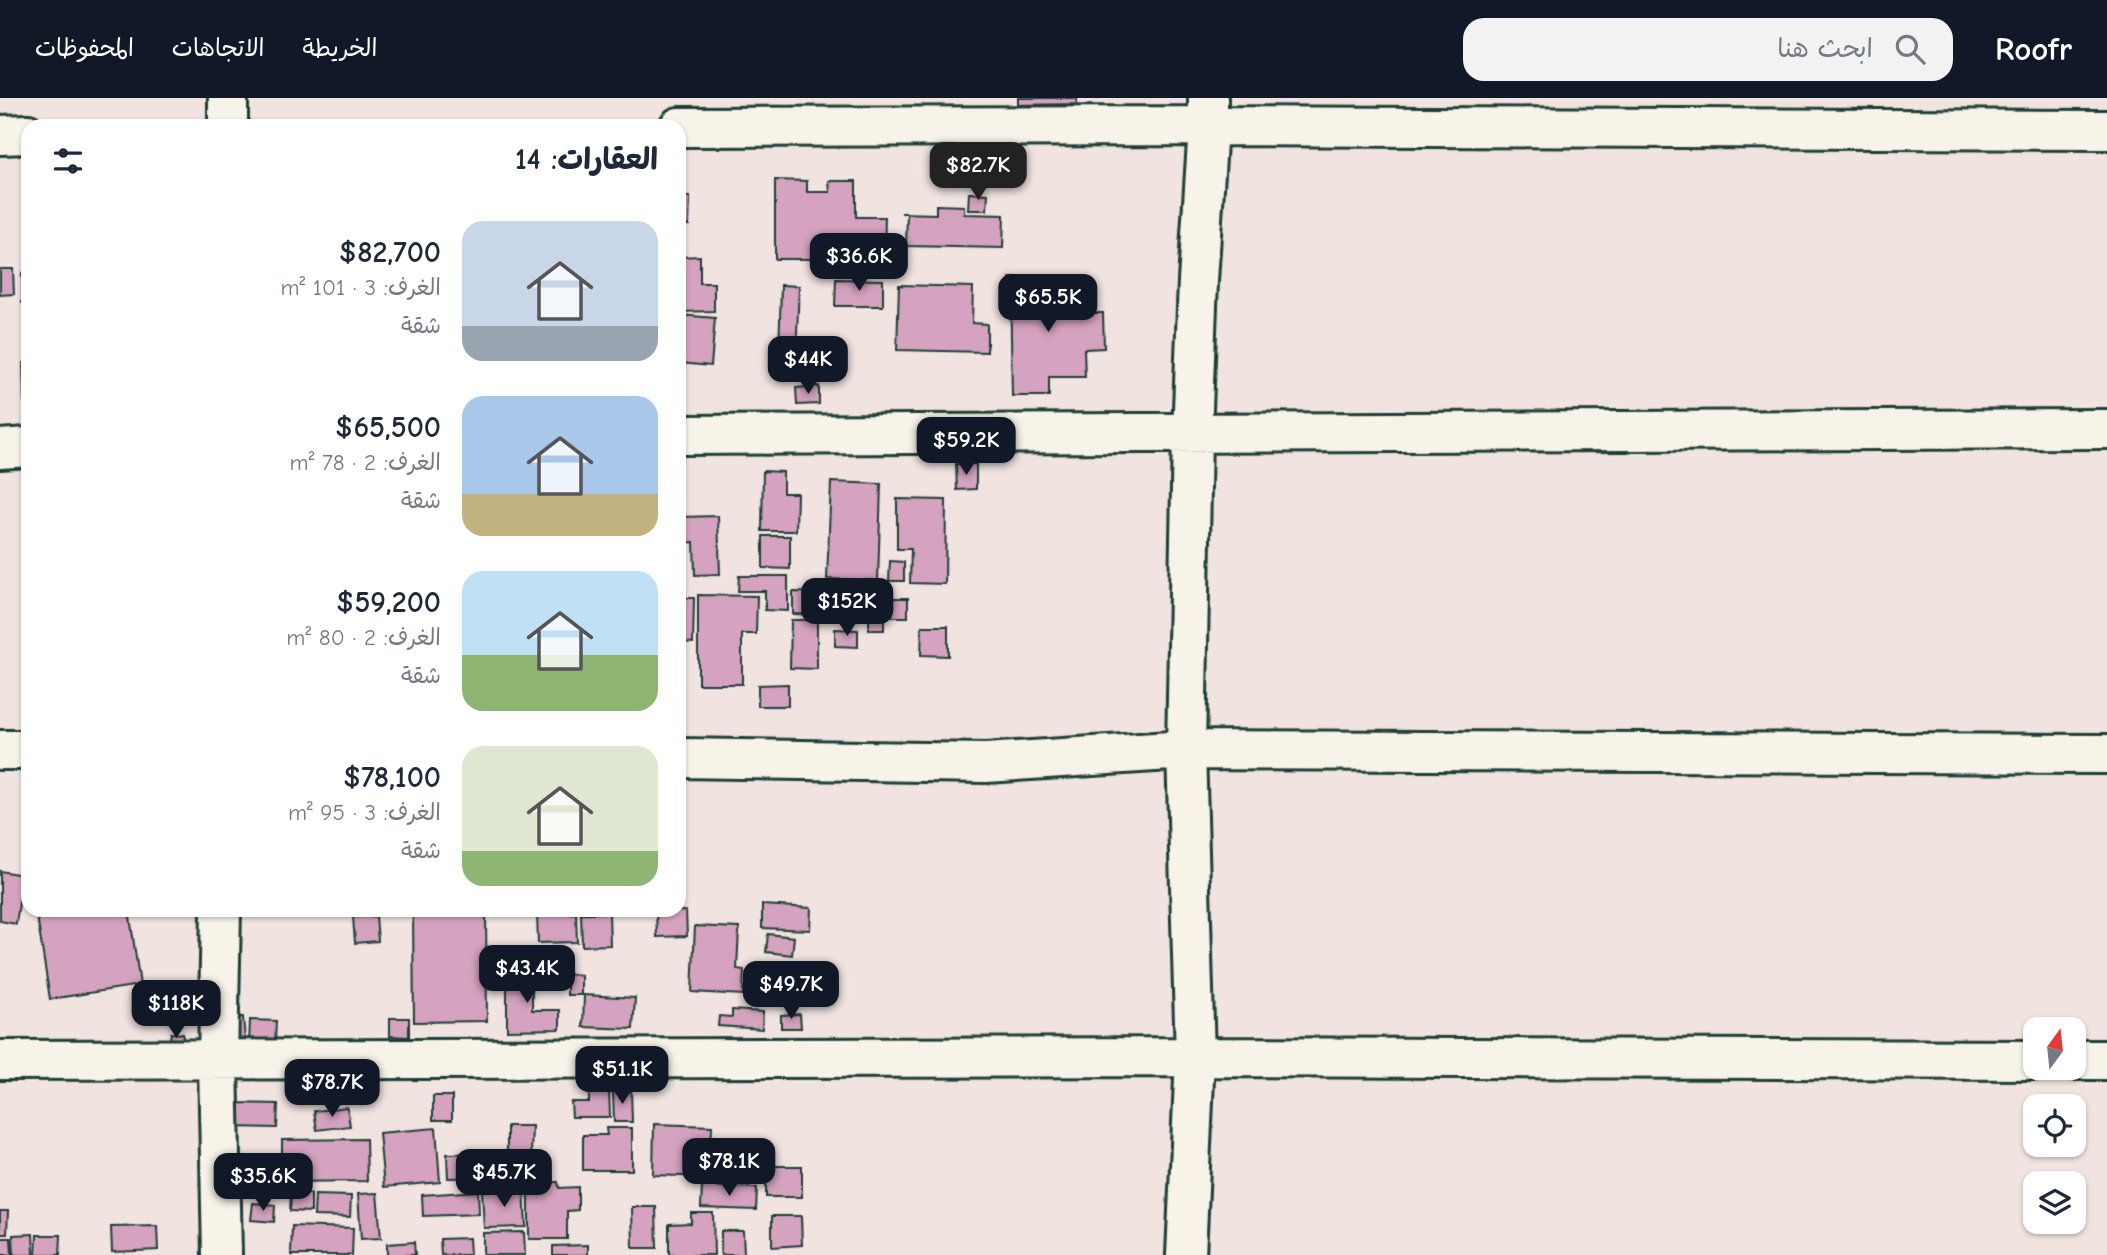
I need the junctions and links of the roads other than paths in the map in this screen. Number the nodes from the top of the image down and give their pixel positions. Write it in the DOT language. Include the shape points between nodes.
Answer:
graph roads {
  1 [pos="228,98"];
  2 [pos="1208,112"];
  3 [pos="228,119"];
  4 [pos="686,127"];
  5 [pos="2107,130"];
  6 [pos="21,134"];
  7 [pos="0,135"];
  8 [pos="2107,429"];
  9 [pos="686,435"];
  10 [pos="1192,435"];
  11 [pos="21,448"];
  12 [pos="0,449"];
  13 [pos="0,750"];
  14 [pos="21,750"];
  15 [pos="1186,750"];
  16 [pos="2107,754"];
  17 [pos="686,758"];
  18 [pos="221,917"];
  19 [pos="1195,1057"];
  20 [pos="218,1059"];
  21 [pos="0,1060"];
  22 [pos="2023,1060"];
  23 [pos="2086,1060"];
  24 [pos="2107,1060"];
  25 [pos="222,1255"];
  26 [pos="1186,1255"];
  1 -- 3 [label="street"];
  2 -- 4 [label="street"];
  2 -- 5 [label="street"];
  2 -- 10 [label="street"];
  6 -- 7 [label="street"];
  8 -- 10 [label="street"];
  9 -- 10 [label="street"];
  10 -- 15 [label="street"];
  11 -- 12 [label="street"];
  13 -- 14 [label="street"];
  15 -- 16 [label="street"];
  15 -- 17 [label="street" via="986,763"];
  15 -- 19 [label="street"];
  18 -- 20 [label="street"];
  19 -- 20 [label="street"];
  19 -- 22 [label="street"];
  19 -- 26 [label="street"];
  20 -- 21 [label="street"];
  20 -- 25 [label="street"];
  23 -- 24 [label="street"];
}
